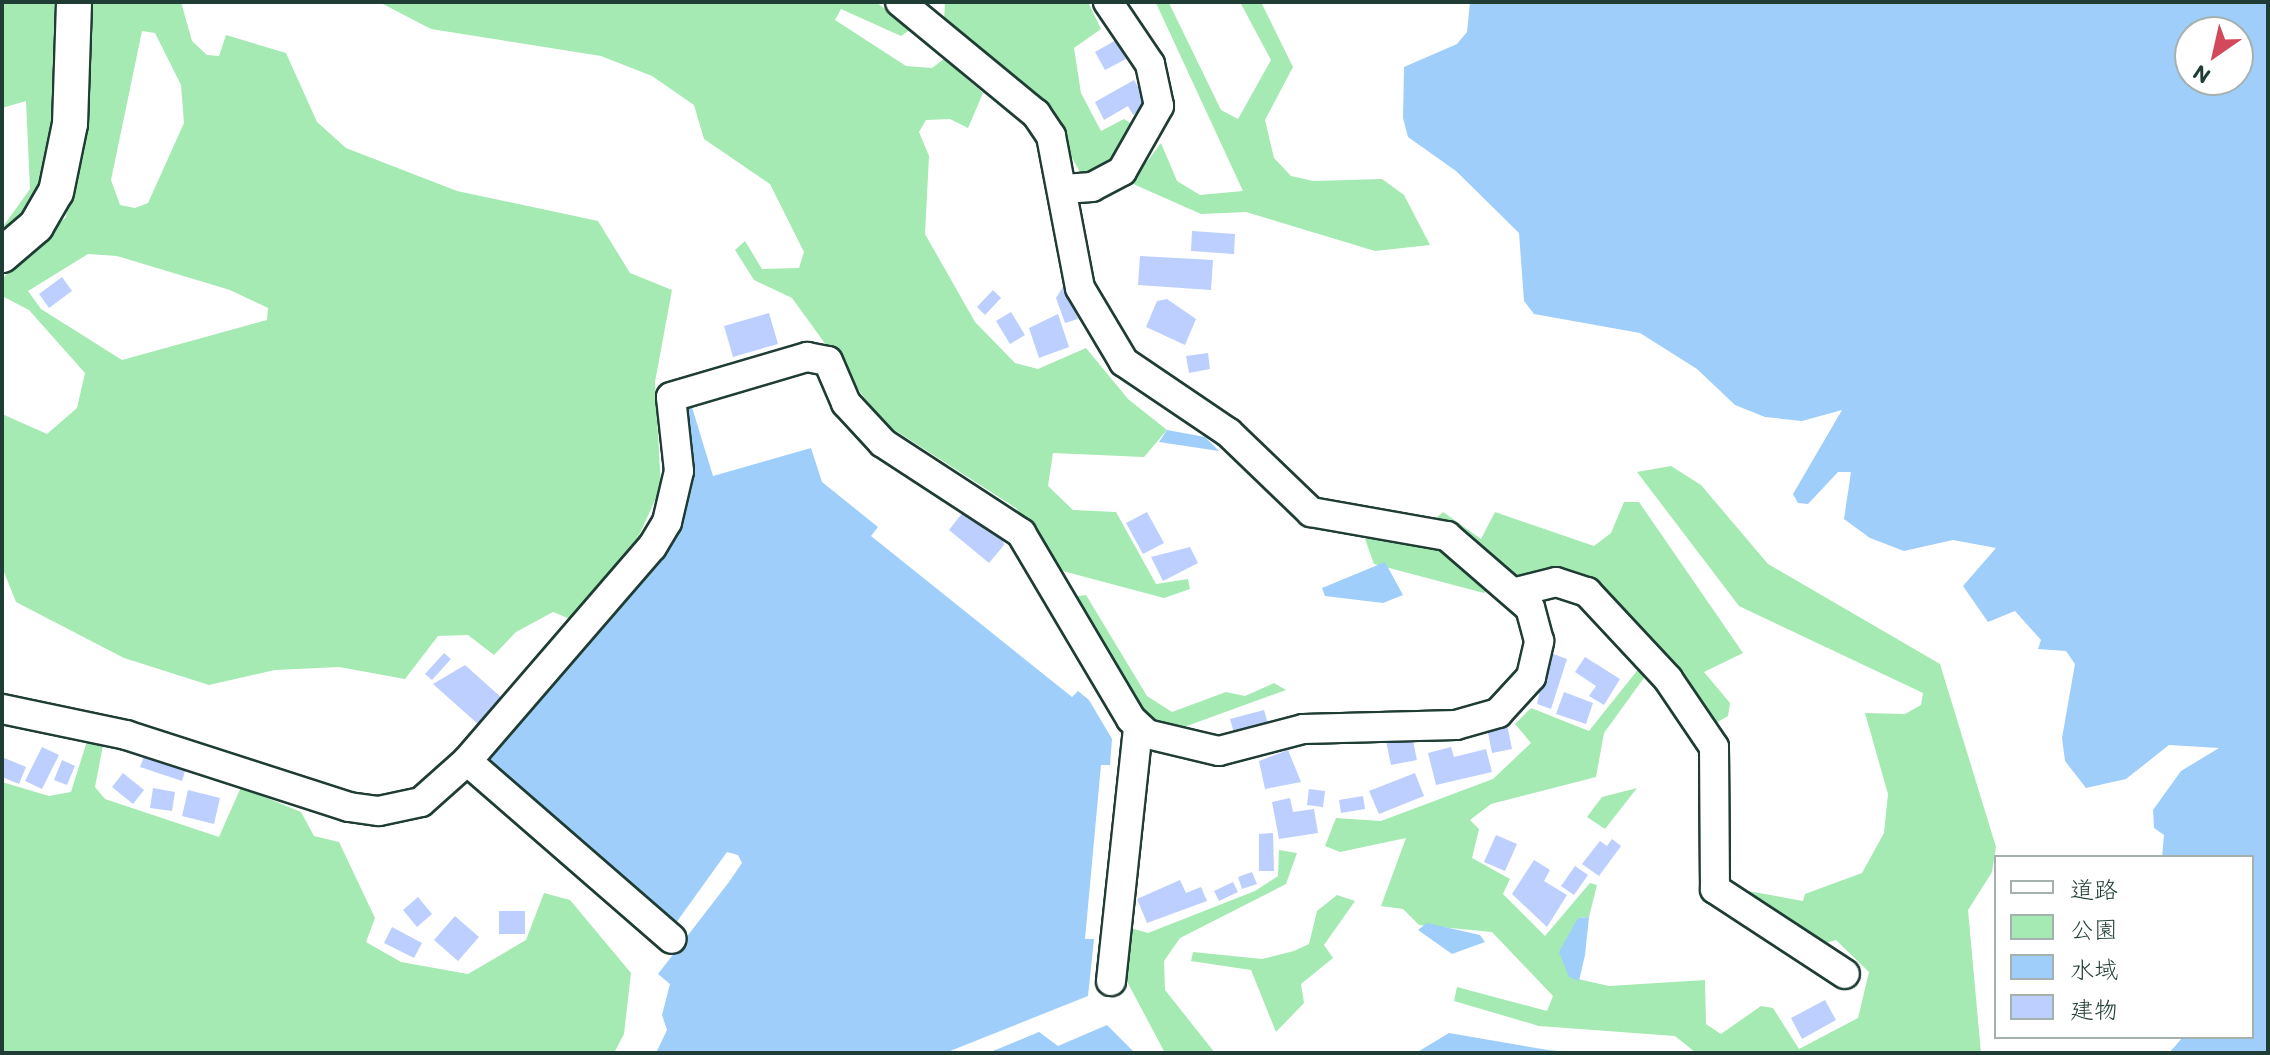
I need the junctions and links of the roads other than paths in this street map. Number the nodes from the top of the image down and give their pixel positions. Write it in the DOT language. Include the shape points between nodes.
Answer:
graph roads {
  1 [pos="74,2"];
  2 [pos="900,2"];
  3 [pos="1108,2"];
  4 [pos="1064,189"];
  5 [pos="2,255"];
  6 [pos="1516,592"];
  7 [pos="2,709"];
  8 [pos="1138,727"];
  9 [pos="467,761"];
  10 [pos="672,939"];
  11 [pos="1845,974"];
  12 [pos="1111,981"];
  1 -- 5 [label="main road" via="70,124 56,192 36,226"];
  2 -- 4 [label="street" via="1036,114 1051,136"];
  3 -- 4 [label="street" via="1150,64 1159,106 1122,171 1092,187"];
  4 -- 6 [label="street" via="1080,288 1124,362 1229,433 1311,512 1447,536"];
  6 -- 8 [label="street" via="1538,624 1536,660 1516,696 1479,723 1303,729 1219,751 1167,742"];
  6 -- 11 [label="street" via="1556,582 1587,592 1668,679 1714,747 1715,889"];
  7 -- 9 [label="street" via="126,735 379,811 421,802"];
  8 -- 9 [label="street" via="1021,533 883,443 846,403 828,361 807,357 671,397 679,471 667,522"];
  8 -- 12 [label="street"];
  9 -- 10 [label="street"];
}
